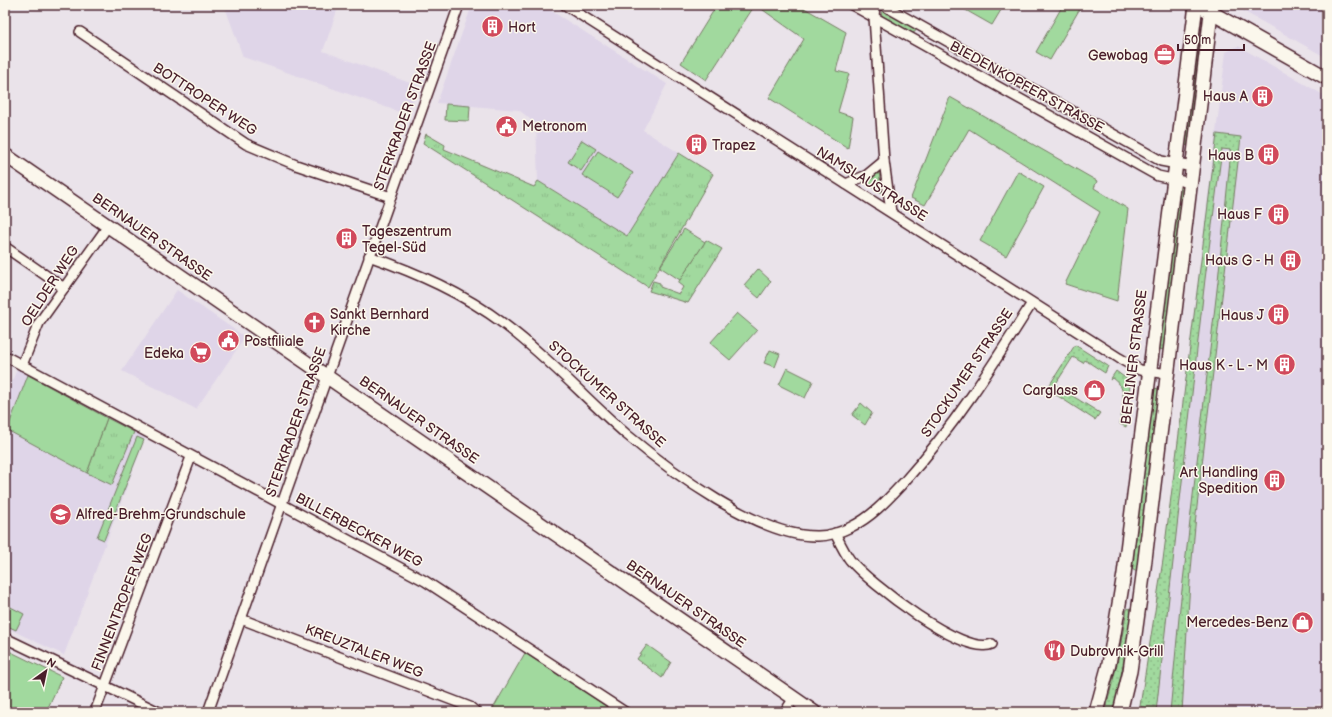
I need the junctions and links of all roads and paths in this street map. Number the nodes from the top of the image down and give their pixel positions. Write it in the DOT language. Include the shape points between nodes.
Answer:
graph roads {
  1 [pos="459,5"];
  2 [pos="565,5"];
  3 [pos="852,5"];
  4 [pos="875,5"];
  5 [pos="883,5"];
  6 [pos="1196,5"];
  7 [pos="1199,5"];
  8 [pos="1212,8"];
  9 [pos="874,17"];
  10 [pos="80,32"];
  11 [pos="1327,78"];
  12 [pos="5,155"];
  13 [pos="884,161"];
  14 [pos="1176,165"];
  15 [pos="1193,167"];
  16 [pos="1173,179"];
  17 [pos="1191,183"];
  18 [pos="846,184"];
  19 [pos="391,197"];
  20 [pos="891,212"];
  21 [pos="108,226"];
  22 [pos="5,247"];
  23 [pos="369,256"];
  24 [pos="64,288"];
  25 [pos="1032,303"];
  26 [pos="5,356"];
  27 [pos="22,365"];
  28 [pos="1148,372"];
  29 [pos="1169,374"];
  30 [pos="327,376"];
  31 [pos="191,457"];
  32 [pos="282,505"];
  33 [pos="835,533"];
  34 [pos="241,619"];
  35 [pos="5,638"];
  36 [pos="992,644"];
  37 [pos="105,685"];
  38 [pos="794,698"];
  39 [pos="621,711"];
  40 [pos="95,712"];
  41 [pos="160,712"];
  42 [pos="208,712"];
  43 [pos="476,712"];
  44 [pos="785,712"];
  45 [pos="814,712"];
  46 [pos="1096,712"];
  47 [pos="1120,712"];
  1 -- 19 [label="street, STERKRADER STRASSE"];
  2 -- 18 [label="street, NAMSLAUSTRASSE"];
  3 -- 9 [label="street, BIEDENKOPFER STRASSE"];
  4 -- 9 [label="street"];
  5 -- 14 [label="street, BIEDENKOPFER STRASSE" via="1161,161"];
  6 -- 14 [label="main road, BERLINER STRASSE"];
  7 -- 8 [label="main road"];
  8 -- 11 [label="main road"];
  8 -- 15 [label="main road"];
  9 -- 13 [label="street"];
  9 -- 16 [label="street, BIEDENKOPFER STRASSE" via="1158,176"];
  10 -- 19 [label="street, BOTTROPER WEG" via="246,144"];
  12 -- 21 [label="main road, BERNAUER STRASSE"];
  13 -- 18 [label="street" via="867,175"];
  13 -- 20 [label="street"];
  14 -- 15 [label="street, BIEDENKOPFER STRASSE"];
  14 -- 16 [label="main road, BERLINER STRASSE"];
  15 -- 17 [label="main road"];
  16 -- 17 [label="street, BIEDENKOPFER STRASSE"];
  16 -- 28 [label="main road, BERLINER STRASSE"];
  17 -- 29 [label="main road"];
  18 -- 20 [label="street, NAMSLAUSTRASSE"];
  19 -- 23 [label="street, STERKRADER STRASSE"];
  20 -- 25 [label="street, NAMSLAUSTRASSE"];
  21 -- 24 [label="street, OELDER WEG"];
  21 -- 30 [label="main road, BERNAUER STRASSE"];
  22 -- 24 [label="street"];
  23 -- 30 [label="street, STERKRADER STRASSE"];
  23 -- 33 [label="street, STOCKUMER STRASSE" via="426,278 456,293 503,323 541,353 627,434 696,485 744,513 784,531 820,536"];
  24 -- 27 [label="street, OELDER WEG" via="39,323"];
  25 -- 28 [label="street, NAMSLAUSTRASSE" via="1119,358"];
  25 -- 33 [label="street, STOCKUMER STRASSE" via="966,404 917,468 872,514"];
  26 -- 27 [label="street, BILLERBECKER WEG"];
  27 -- 31 [label="street, BILLERBECKER WEG"];
  28 -- 29 [label="street, NAMSLAUSTRASSE"];
  28 -- 46 [label="main road, BERLINER STRASSE" via="1120,603 1109,664"];
  29 -- 47 [label="main road" via="1130,671"];
  30 -- 32 [label="street, STERKRADER STRASSE"];
  30 -- 38 [label="main road, BERNAUER STRASSE"];
  31 -- 32 [label="street, BILLERBECKER WEG"];
  31 -- 37 [label="street, FINNENTROPER WEG"];
  32 -- 34 [label="street, STERKRADER STRASSE"];
  32 -- 39 [label="street, BILLERBECKER WEG" via="425,581"];
  33 -- 36 [label="street" via="850,561 900,604 932,625 964,640 982,646"];
  34 -- 42 [label="street, STERKRADER STRASSE"];
  34 -- 43 [label="street, KREUZTALER WEG" via="470,706"];
  35 -- 37 [label="street"];
  37 -- 40 [label="street, FINNENTROPER WEG"];
  37 -- 41 [label="street"];
  38 -- 44 [label="street"];
  38 -- 45 [label="main road, BERNAUER STRASSE"];
}
